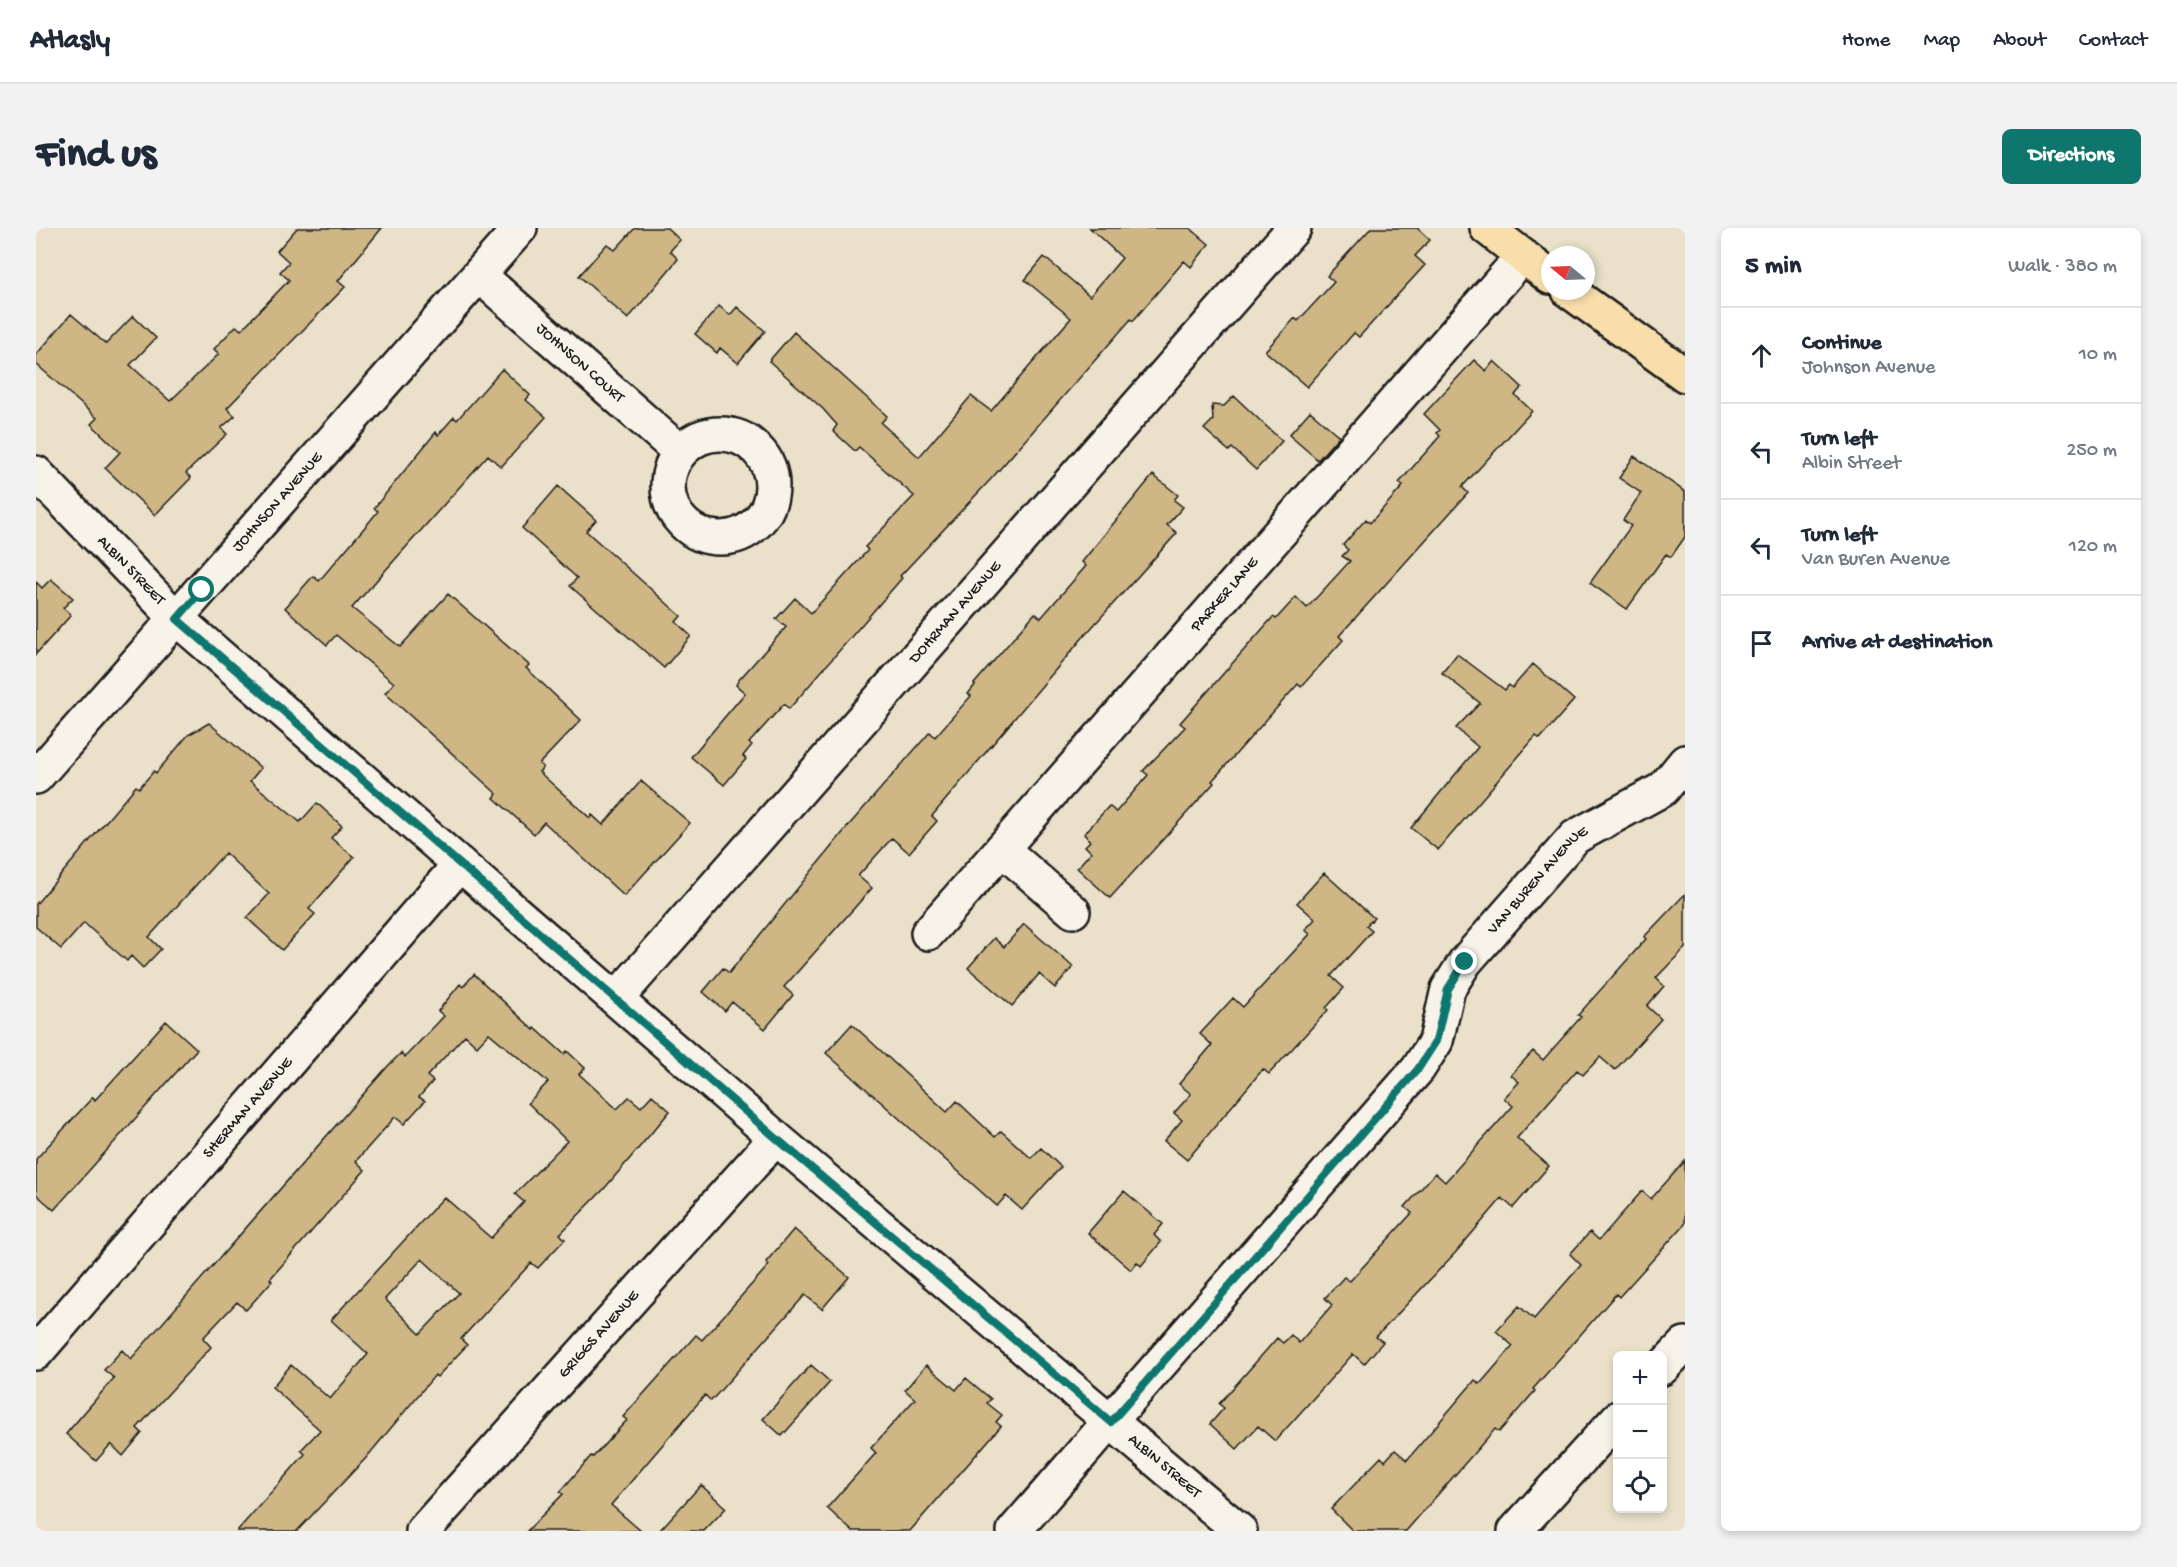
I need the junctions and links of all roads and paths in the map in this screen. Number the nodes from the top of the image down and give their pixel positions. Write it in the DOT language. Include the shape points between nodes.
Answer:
graph roads {
  1 [pos="520,228"];
  2 [pos="1294,228"];
  3 [pos="1487,228"];
  4 [pos="1522,257"];
  5 [pos="1541,271"];
  6 [pos="479,274"];
  7 [pos="1581,300"];
  8 [pos="1685,375"];
  9 [pos="680,452"];
  10 [pos="36,473"];
  11 [pos="177,619"];
  12 [pos="1685,762"];
  13 [pos="36,777"];
  14 [pos="1002,849"];
  15 [pos="460,864"];
  16 [pos="1073,911"];
  17 [pos="928,933"];
  18 [pos="617,998"];
  19 [pos="776,1138"];
  20 [pos="1685,1344"];
  21 [pos="36,1353"];
  22 [pos="1667,1363"];
  23 [pos="1111,1422"];
  24 [pos="1613,1422"];
  25 [pos="423,1531"];
  26 [pos="1014,1531"];
  27 [pos="1240,1531"];
  28 [pos="1515,1531"];
  1 -- 6 [label="street, JOHNSON AVENUE"];
  2 -- 18 [label="street, DOHRMAN AVENUE"];
  3 -- 4 [label="main road"];
  4 -- 5 [label="main road"];
  4 -- 14 [label="street, PARKER LANE"];
  6 -- 9 [label="street, JOHNSON COURT"];
  6 -- 11 [label="street, JOHNSON AVENUE"];
  7 -- 8 [label="main road"];
  10 -- 11 [label="street, ALBIN STREET"];
  11 -- 13 [label="street, JOHNSON AVENUE"];
  11 -- 15 [label="street, ALBIN STREET"];
  12 -- 23 [label="street, VAN BUREN AVENUE" via="1663,789 1575,837 1465,962 1448,989 1436,1041 1418,1069"];
  14 -- 16 [label="street"];
  14 -- 17 [label="street, PARKER LANE"];
  15 -- 18 [label="street, ALBIN STREET"];
  15 -- 21 [label="street, SHERMAN AVENUE"];
  18 -- 19 [label="street, ALBIN STREET"];
  19 -- 23 [label="street, ALBIN STREET"];
  19 -- 25 [label="street, GRIGGS AVENUE"];
  20 -- 22 [label="street"];
  23 -- 26 [label="street, VAN BUREN AVENUE"];
  23 -- 27 [label="street, ALBIN STREET"];
  24 -- 28 [label="street"];
}
